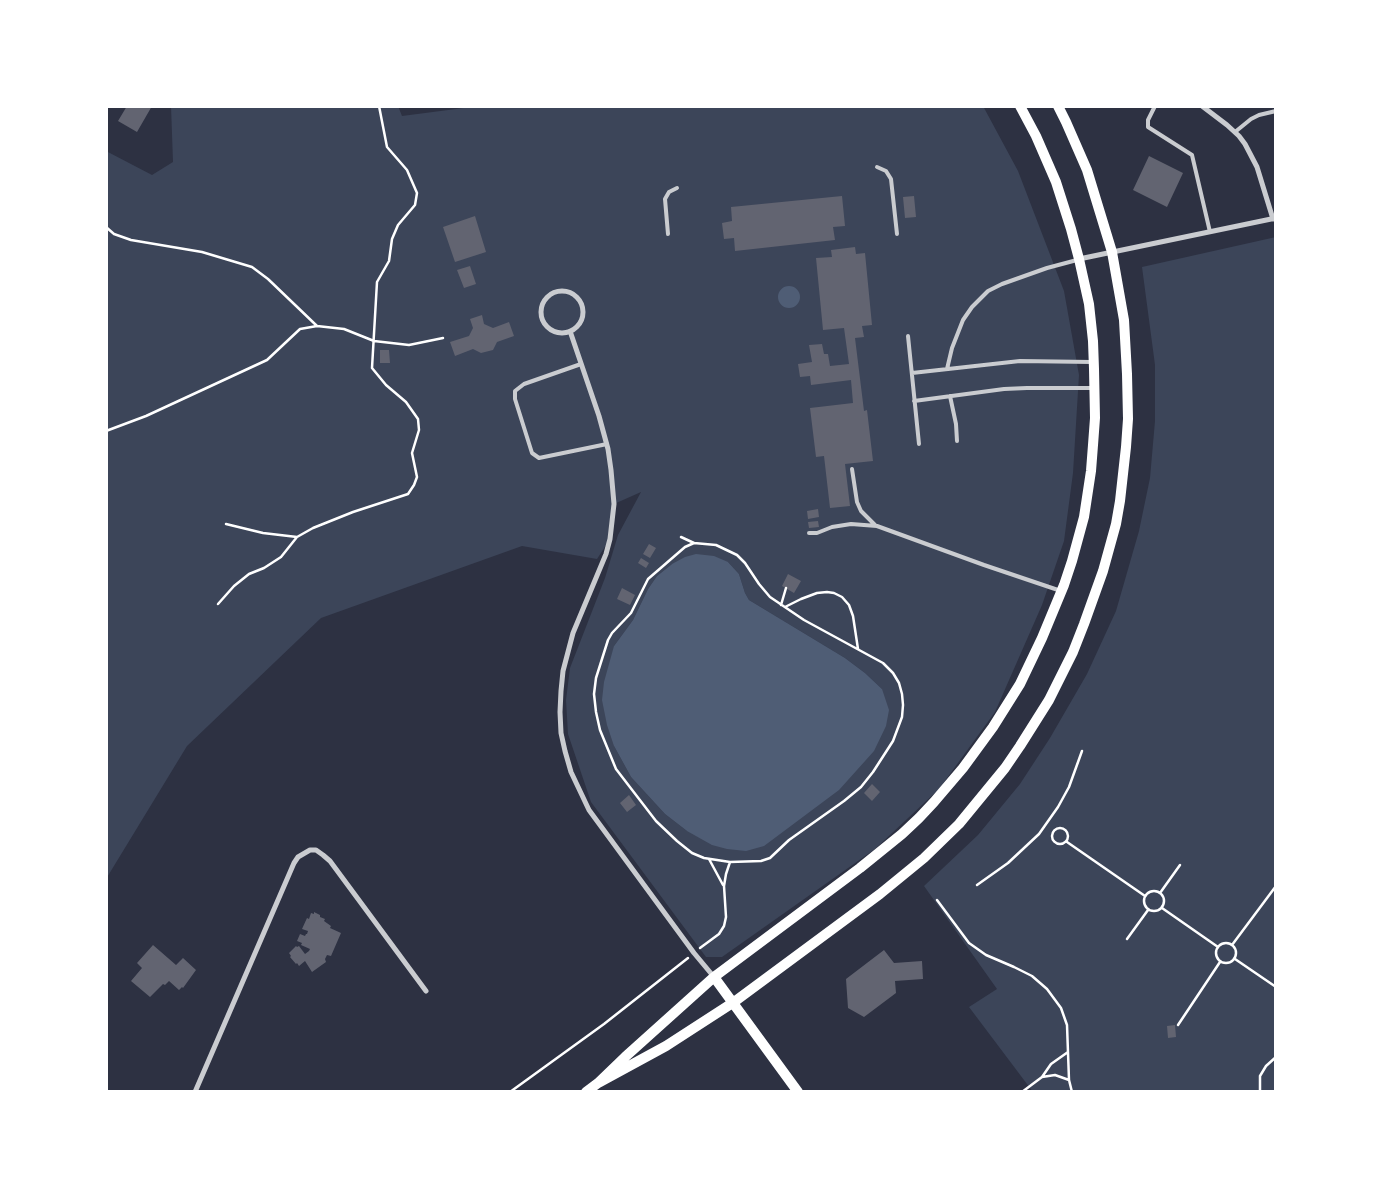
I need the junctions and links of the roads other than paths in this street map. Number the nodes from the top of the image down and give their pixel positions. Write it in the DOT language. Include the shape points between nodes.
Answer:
graph roads {
  1 [pos="1020,106"];
  2 [pos="1058,106"];
  3 [pos="1156,106"];
  4 [pos="1202,106"];
  5 [pos="1209,108"];
  6 [pos="1276,111"];
  7 [pos="1235,132"];
  8 [pos="876,167"];
  9 [pos="677,188"];
  10 [pos="1274,218"];
  11 [pos="1210,232"];
  12 [pos="668,234"];
  13 [pos="897,234"];
  14 [pos="1112,252"];
  15 [pos="1079,259"];
  16 [pos="570,331"];
  17 [pos="908,336"];
  18 [pos="1094,362"];
  19 [pos="581,364"];
  20 [pos="947,369"];
  21 [pos="912,373"];
  22 [pos="1095,388"];
  23 [pos="950,396"];
  24 [pos="914,401"];
  25 [pos="958,441"];
  26 [pos="607,444"];
  27 [pos="919,444"];
  28 [pos="852,468"];
  29 [pos="877,526"];
  30 [pos="809,533"];
  31 [pos="1061,592"];
  32 [pos="714,977"];
  33 [pos="426,991"];
  34 [pos="734,1002"];
  35 [pos="598,1083"];
  36 [pos="195,1092"];
  37 [pos="586,1092"];
  38 [pos="798,1092"];
  1 -- 15 [label="main road" via="1056,182"];
  2 -- 14 [label="main road" via="1087,170"];
  3 -- 11 [label="lane" via="1148,127 1192,155"];
  4 -- 5 [label="street"];
  5 -- 7 [label="street"];
  6 -- 7 [label="lane" via="1251,119"];
  7 -- 10 [label="street" via="1257,167"];
  8 -- 13 [label="lane" via="886,171 891,179"];
  9 -- 12 [label="lane" via="665,199"];
  10 -- 11 [label="street"];
  11 -- 14 [label="street"];
  14 -- 15 [label="street"];
  14 -- 34 [label="main road" via="1122,306 1127,368 1128,419 1122,483 1116,524 1103,571 1061,676 1005,768 942,841 880,894"];
  15 -- 18 [label="main road" via="1089,304"];
  15 -- 20 [label="lane" via="988,291 963,320"];
  16 -- 16 [label="street" via="581,321 582,306 570,293 555,293 542,306 543,320 554,332"];
  16 -- 19 [label="street"];
  17 -- 21 [label="lane"];
  18 -- 20 [label="lane" via="1020,361"];
  18 -- 22 [label="main road"];
  19 -- 26 [label="street"];
  19 -- 26 [label="lane" via="524,384 515,391 532,454 539,458"];
  20 -- 21 [label="lane"];
  21 -- 24 [label="lane"];
  22 -- 23 [label="lane" via="1020,388"];
  22 -- 31 [label="main road" via="1088,496 1079,538"];
  23 -- 24 [label="lane"];
  23 -- 25 [label="lane"];
  24 -- 27 [label="lane"];
  26 -- 32 [label="street" via="614,504 610,539 568,652 560,691 561,733 571,772 589,810"];
  28 -- 29 [label="lane" via="857,502 861,511"];
  29 -- 30 [label="lane" via="844,524 823,532"];
  29 -- 31 [label="lane"];
  31 -- 32 [label="main road" via="1020,684 993,728 934,802 902,834 860,868"];
  32 -- 34 [label="main road"];
  32 -- 35 [label="main road"];
  33 -- 36 [label="street" via="330,861 316,850 310,850 294,863"];
  34 -- 35 [label="main road" via="666,1046"];
  34 -- 38 [label="main road"];
  35 -- 37 [label="main road"];
}
